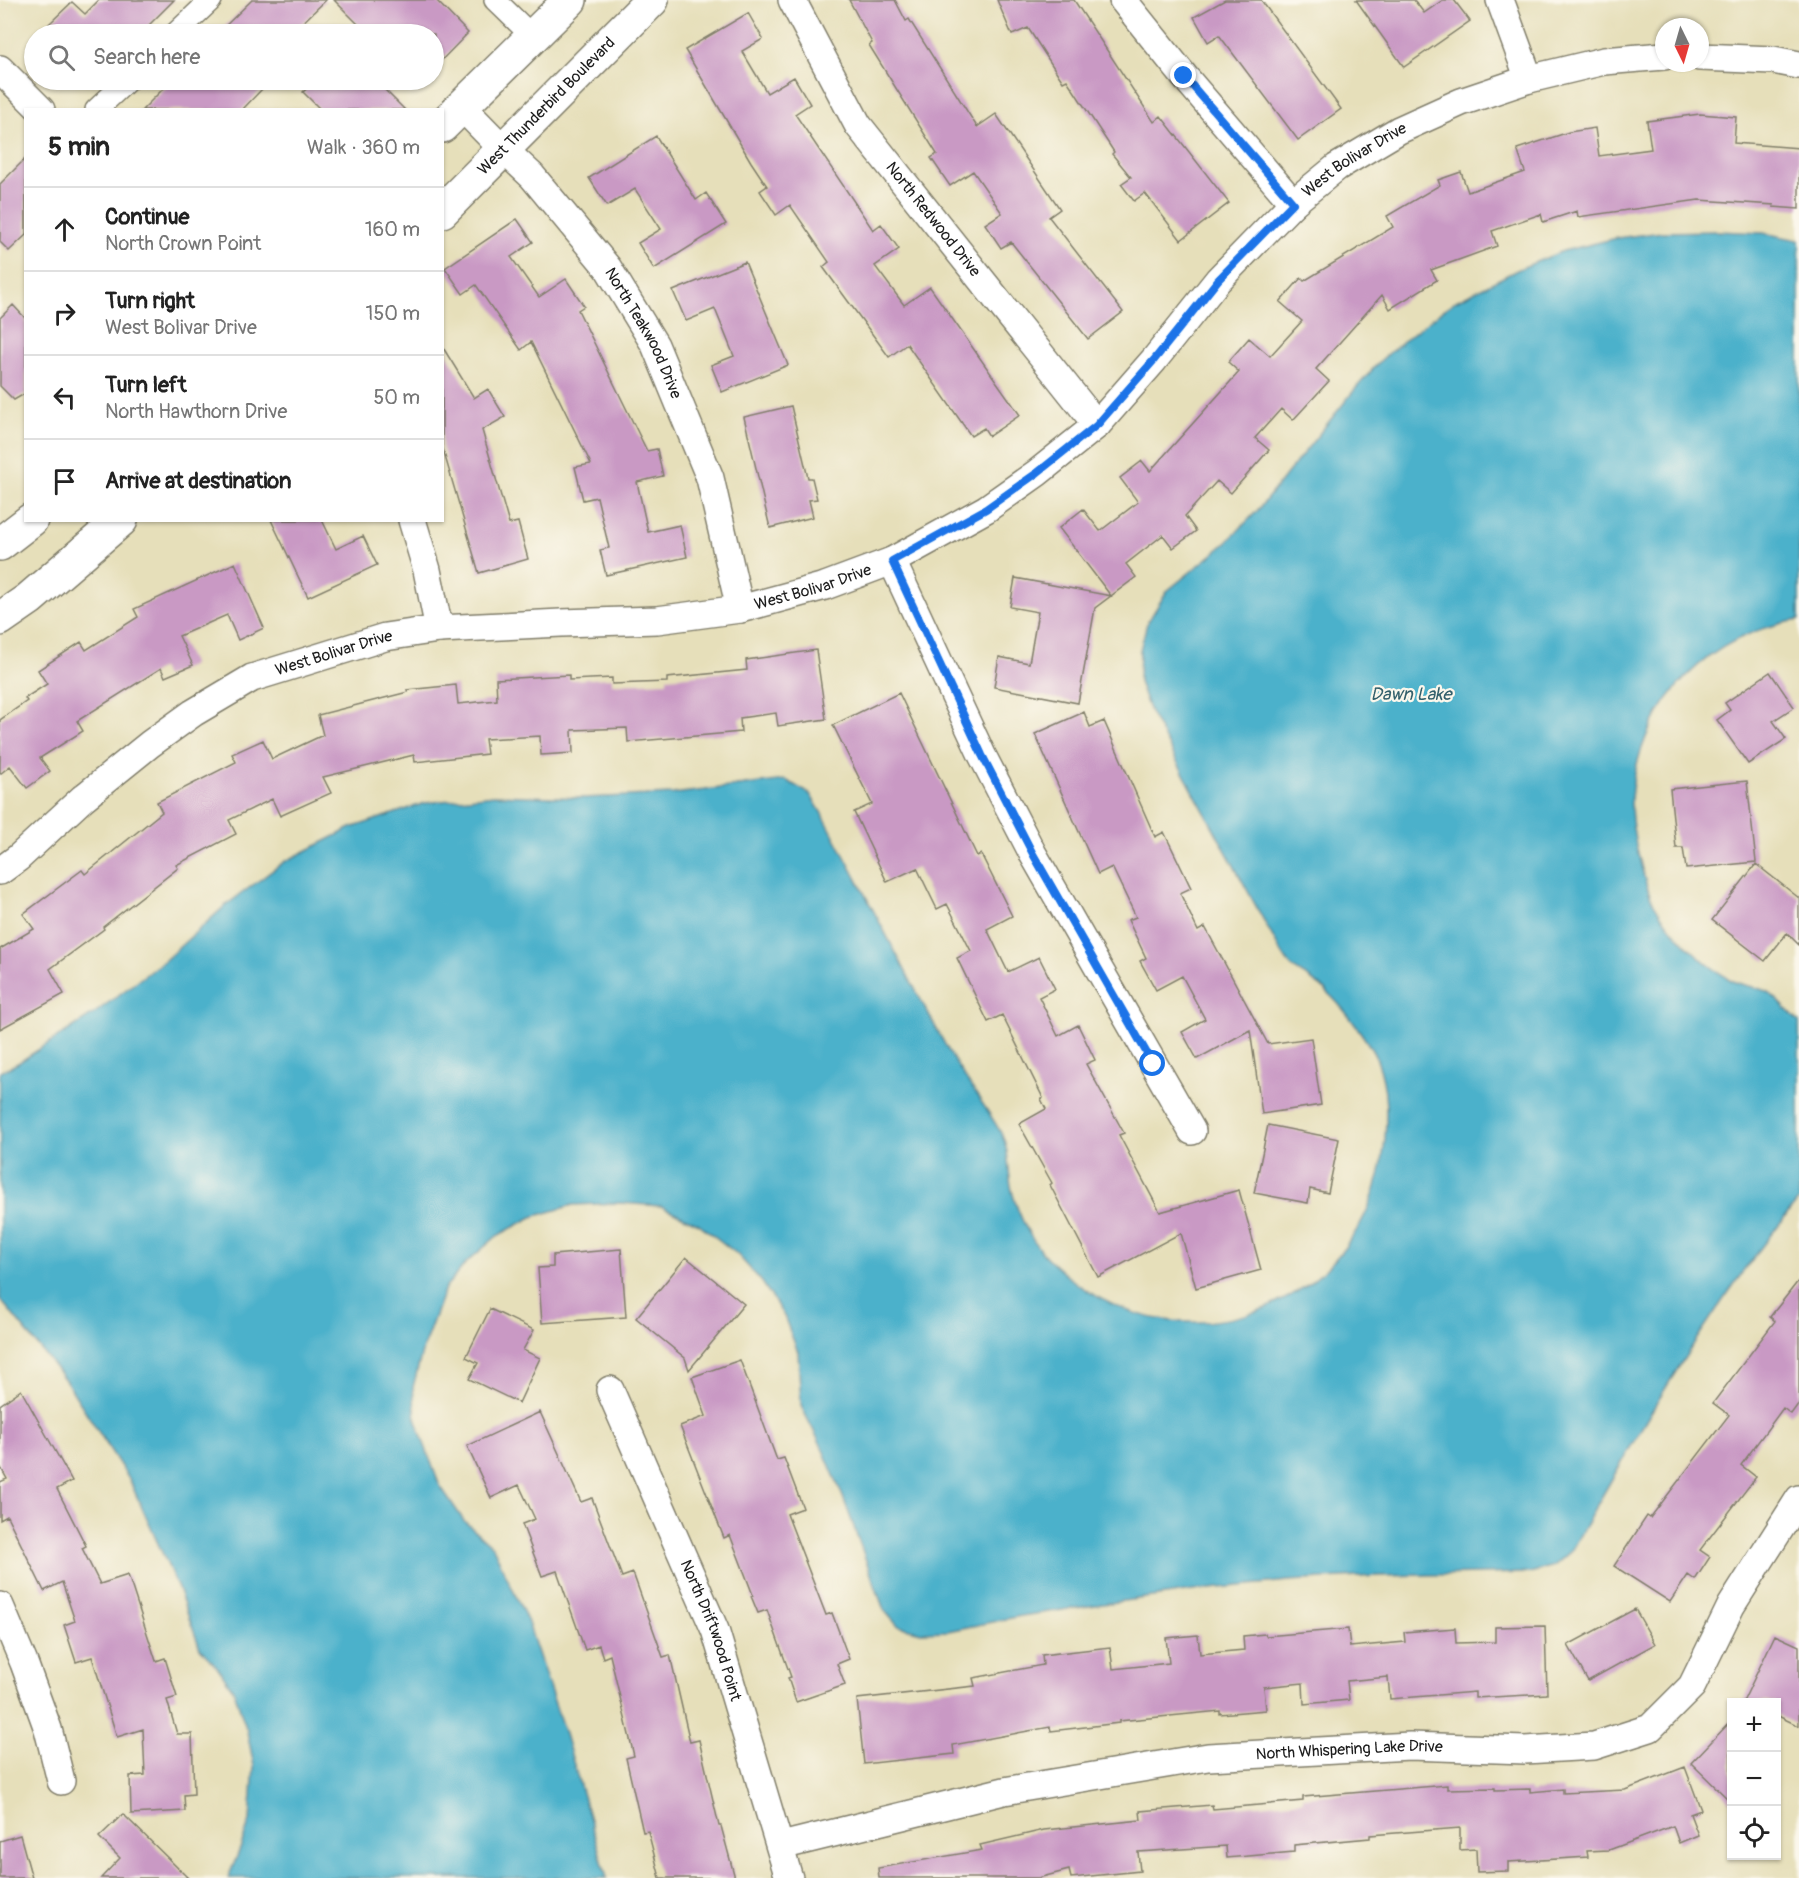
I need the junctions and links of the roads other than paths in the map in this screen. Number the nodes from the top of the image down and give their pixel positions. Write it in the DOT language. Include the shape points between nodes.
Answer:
graph roads {
  1 [pos="211,0"];
  2 [pos="495,0"];
  3 [pos="570,0"];
  4 [pos="652,0"];
  5 [pos="792,0"];
  6 [pos="1123,0"];
  7 [pos="1500,0"];
  8 [pos="186,24"];
  9 [pos="533,37"];
  10 [pos="1655,57"];
  11 [pos="1709,57"];
  12 [pos="1799,65"];
  13 [pos="0,69"];
  14 [pos="1529,79"];
  15 [pos="117,90"];
  16 [pos="39,108"];
  17 [pos="98,108"];
  18 [pos="452,117"];
  19 [pos="503,149"];
  20 [pos="1293,203"];
  21 [pos="444,209"];
  22 [pos="1097,425"];
  23 [pos="28,522"];
  24 [pos="119,522"];
  25 [pos="412,522"];
  26 [pos="0,544"];
  27 [pos="892,561"];
  28 [pos="740,609"];
  29 [pos="0,619"];
  30 [pos="439,629"];
  31 [pos="0,871"];
  32 [pos="1192,1131"];
  33 [pos="610,1390"];
  34 [pos="1797,1507"];
  35 [pos="0,1606"];
  36 [pos="61,1781"];
  37 [pos="781,1846"];
  38 [pos="789,1878"];
  1 -- 8 [label="street"];
  2 -- 9 [label="street"];
  3 -- 9 [label="street"];
  4 -- 19 [label="street, West Thunderbird Boulevard"];
  5 -- 22 [label="street, North Redwood Drive" via="858,126"];
  6 -- 20 [label="street"];
  7 -- 14 [label="street"];
  9 -- 18 [label="street"];
  10 -- 14 [label="street, West Bolivar Drive" via="1604,61"];
  11 -- 12 [label="street"];
  13 -- 16 [label="street"];
  14 -- 20 [label="street, West Bolivar Drive" via="1461,102 1399,130 1337,167"];
  15 -- 17 [label="street"];
  18 -- 19 [label="street, North Teakwood Drive"];
  19 -- 21 [label="street, West Thunderbird Boulevard"];
  19 -- 28 [label="street, North Teakwood Drive" via="532,176 608,268 655,345 710,478"];
  20 -- 22 [label="street, West Bolivar Drive" via="1218,280"];
  22 -- 27 [label="street, West Bolivar Drive" via="986,509"];
  23 -- 26 [label="street"];
  24 -- 29 [label="street"];
  25 -- 30 [label="street" via="428,570"];
  27 -- 28 [label="street, West Bolivar Drive" via="825,586"];
  27 -- 32 [label="street" via="982,755 1033,854"];
  28 -- 30 [label="street, West Bolivar Drive" via="657,620"];
  30 -- 31 [label="street, West Bolivar Drive" via="385,637 252,678 193,712 150,744"];
  33 -- 37 [label="street, North Driftwood Point" via="715,1630"];
  34 -- 37 [label="street, North Whispering Lake Drive" via="1731,1606 1692,1686 1650,1728 1594,1746 1525,1750 1410,1746 1208,1757 1004,1791"];
  35 -- 36 [label="street" via="48,1729"];
  37 -- 38 [label="street, North Driftwood Point"];
}
